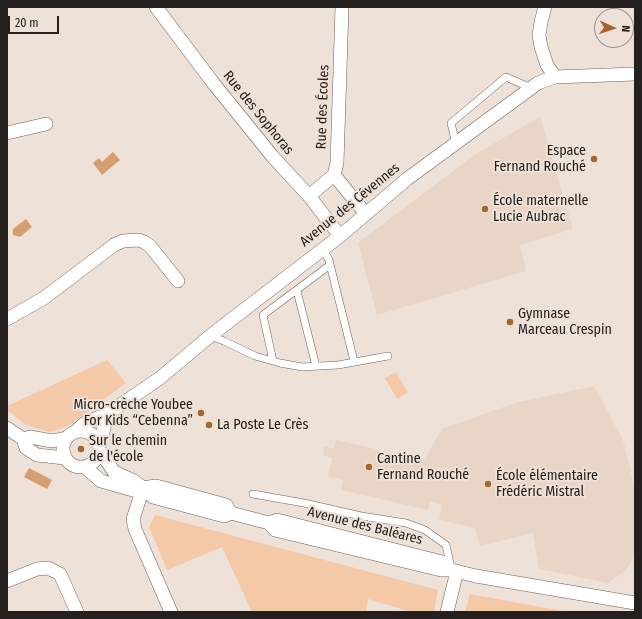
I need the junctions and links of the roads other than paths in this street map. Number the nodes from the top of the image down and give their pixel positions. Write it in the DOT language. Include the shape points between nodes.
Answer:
graph roads {
  1 [pos="156,7"];
  2 [pos="342,7"];
  3 [pos="545,7"];
  4 [pos="635,74"];
  5 [pos="555,76"];
  6 [pos="531,88"];
  7 [pos="46,124"];
  8 [pos="7,133"];
  9 [pos="456,144"];
  10 [pos="334,175"];
  11 [pos="309,196"];
  12 [pos="366,214"];
  13 [pos="340,236"];
  14 [pos="323,249"];
  15 [pos="330,265"];
  16 [pos="178,281"];
  17 [pos="297,291"];
  18 [pos="7,319"];
  19 [pos="210,336"];
  20 [pos="388,356"];
  21 [pos="274,361"];
  22 [pos="354,361"];
  23 [pos="316,366"];
  24 [pos="107,414"];
  25 [pos="7,428"];
  26 [pos="71,434"];
  27 [pos="23,439"];
  28 [pos="99,446"];
  29 [pos="65,458"];
  30 [pos="85,467"];
  31 [pos="143,488"];
  32 [pos="253,494"];
  33 [pos="454,570"];
  34 [pos="7,581"];
  35 [pos="635,603"];
  36 [pos="77,612"];
  37 [pos="172,612"];
  38 [pos="447,612"];
  1 -- 11 [label="street, Rue des Sophoras" via="214,84 274,158"];
  2 -- 10 [label="street, Rue des Écoles" via="337,163"];
  3 -- 5 [label="street" via="539,35 540,47 547,65"];
  4 -- 5 [label="street, Avenue des Cévennes"];
  5 -- 6 [label="street, Avenue des Cévennes"];
  6 -- 9 [label="street, Avenue des Cévennes"];
  6 -- 9 [label="lane" via="506,77 451,123"];
  7 -- 8 [label="street"];
  9 -- 12 [label="street, Avenue des Cévennes" via="407,179"];
  10 -- 11 [label="street"];
  10 -- 12 [label="street"];
  11 -- 13 [label="street, Rue des Sophoras"];
  12 -- 13 [label="street, Avenue des Cévennes"];
  13 -- 14 [label="street, Avenue des Cévennes"];
  14 -- 15 [label="lane"];
  14 -- 19 [label="street, Avenue des Cévennes"];
  15 -- 17 [label="lane"];
  15 -- 22 [label="lane"];
  16 -- 18 [label="street" via="150,246 138,240 123,241 114,245 44,298"];
  17 -- 21 [label="lane" via="263,315"];
  17 -- 23 [label="lane"];
  19 -- 21 [label="lane"];
  19 -- 24 [label="street, Avenue des Cévennes" via="160,378"];
  20 -- 22 [label="lane"];
  21 -- 23 [label="lane" via="302,367"];
  22 -- 23 [label="lane"];
  24 -- 26 [label="street, Avenue des Cévennes" via="85,423"];
  24 -- 28 [label="street"];
  25 -- 27 [label="street"];
  26 -- 27 [label="street" via="52,441 30,437"];
  26 -- 28 [label="street" via="87,431 96,437"];
  26 -- 29 [label="street" via="63,448"];
  27 -- 29 [label="street" via="26,448 37,455"];
  28 -- 30 [label="street" via="95,461"];
  28 -- 31 [label="street" via="114,472"];
  29 -- 30 [label="street" via="74,466"];
  30 -- 31 [label="street, Avenue des Baléares" via="101,481 133,490"];
  31 -- 33 [label="street, Avenue des Baléares" via="156,486 226,506 231,513 269,523 277,520 404,552 442,562"];
  31 -- 37 [label="street" via="134,519 135,529"];
  32 -- 33 [label="lane" via="406,523 425,530 446,545"];
  33 -- 35 [label="street, Avenue des Baléares"];
  33 -- 38 [label="street"];
  34 -- 36 [label="street" via="37,568 48,568 60,574"];
}
